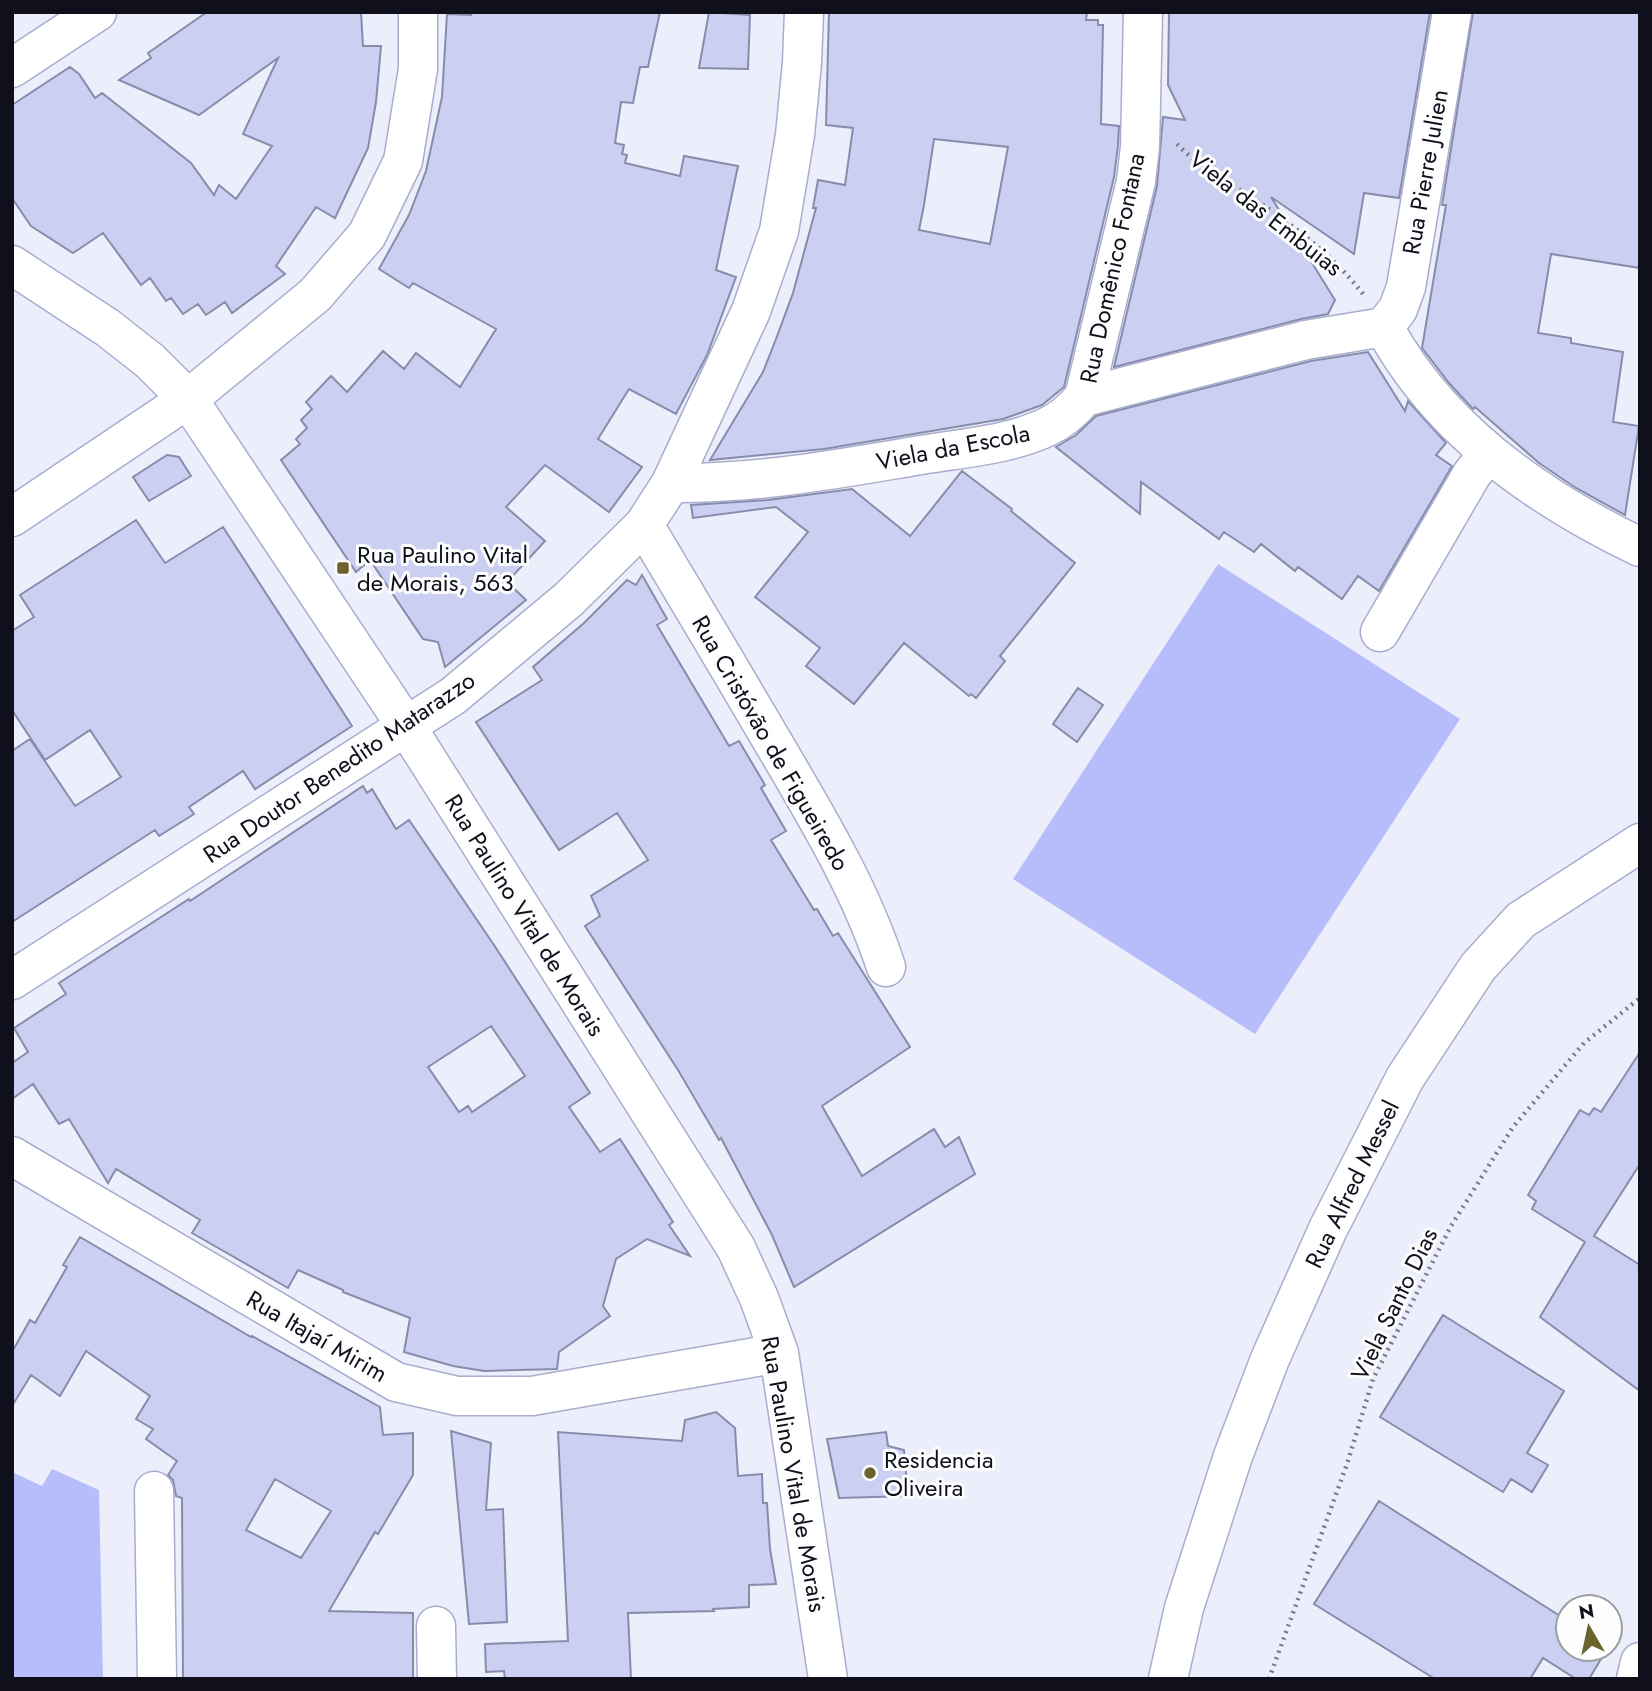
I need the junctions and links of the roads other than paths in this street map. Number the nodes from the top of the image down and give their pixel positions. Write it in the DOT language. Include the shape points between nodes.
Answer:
graph roads {
  1 [pos="97,12"];
  2 [pos="418,12"];
  3 [pos="804,12"];
  4 [pos="1143,12"];
  5 [pos="1452,12"];
  6 [pos="12,68"];
  7 [pos="12,265"];
  8 [pos="1384,327"];
  9 [pos="1084,397"];
  10 [pos="188,399"];
  11 [pos="1488,454"];
  12 [pos="671,483"];
  13 [pos="12,517"];
  14 [pos="644,525"];
  15 [pos="1640,547"];
  16 [pos="1380,632"];
  17 [pos="406,726"];
  18 [pos="1640,844"];
  19 [pos="886,967"];
  20 [pos="12,980"];
  21 [pos="12,1156"];
  22 [pos="779,1353"];
  23 [pos="154,1491"];
  24 [pos="436,1626"];
  25 [pos="1640,1662"];
  26 [pos="157,1679"];
  27 [pos="437,1679"];
  28 [pos="828,1679"];
  29 [pos="1168,1679"];
  30 [pos="1636,1679"];
  1 -- 6 [label="street"];
  2 -- 10 [label="street" via="418,69 403,160 367,235 315,295"];
  3 -- 12 [label="street, Rua Doutor Benedito Matarazzo" via="795,135 779,231 751,311"];
  4 -- 9 [label="street, Rua Domênico Fontana" via="1136,181"];
  5 -- 8 [label="street, Rua Pierre Julien" via="1406,287 1398,309"];
  7 -- 10 [label="street, Rua Paulino Vital de Morais" via="108,328"];
  8 -- 9 [label="street, Viela da Escola" via="1306,340"];
  8 -- 11 [label="street" via="1426,390"];
  9 -- 12 [label="street, Viela da Escola" via="1048,427 986,444 780,478"];
  10 -- 13 [label="street"];
  10 -- 17 [label="street, Rua Paulino Vital de Morais"];
  11 -- 15 [label="street" via="1559,505"];
  11 -- 16 [label="street"];
  12 -- 14 [label="street, Rua Doutor Benedito Matarazzo"];
  14 -- 17 [label="street, Rua Doutor Benedito Matarazzo" via="569,599 453,696"];
  14 -- 19 [label="street, Rua Cristóvão de Figueiredo" via="832,848 874,929"];
  17 -- 20 [label="street, Rua Doutor Benedito Matarazzo"];
  17 -- 22 [label="street, Rua Paulino Vital de Morais" via="736,1248"];
  18 -- 29 [label="street, Rua Alfred Messel" via="1521,920 1478,967 1405,1078 1328,1229 1270,1359 1184,1608"];
  21 -- 22 [label="street, Rua Itajaí Mirim" via="396,1382 457,1396 533,1396"];
  22 -- 28 [label="street, Rua Paulino Vital de Morais"];
  23 -- 26 [label="street"];
  24 -- 27 [label="street"];
  25 -- 30 [label="street"];
}
